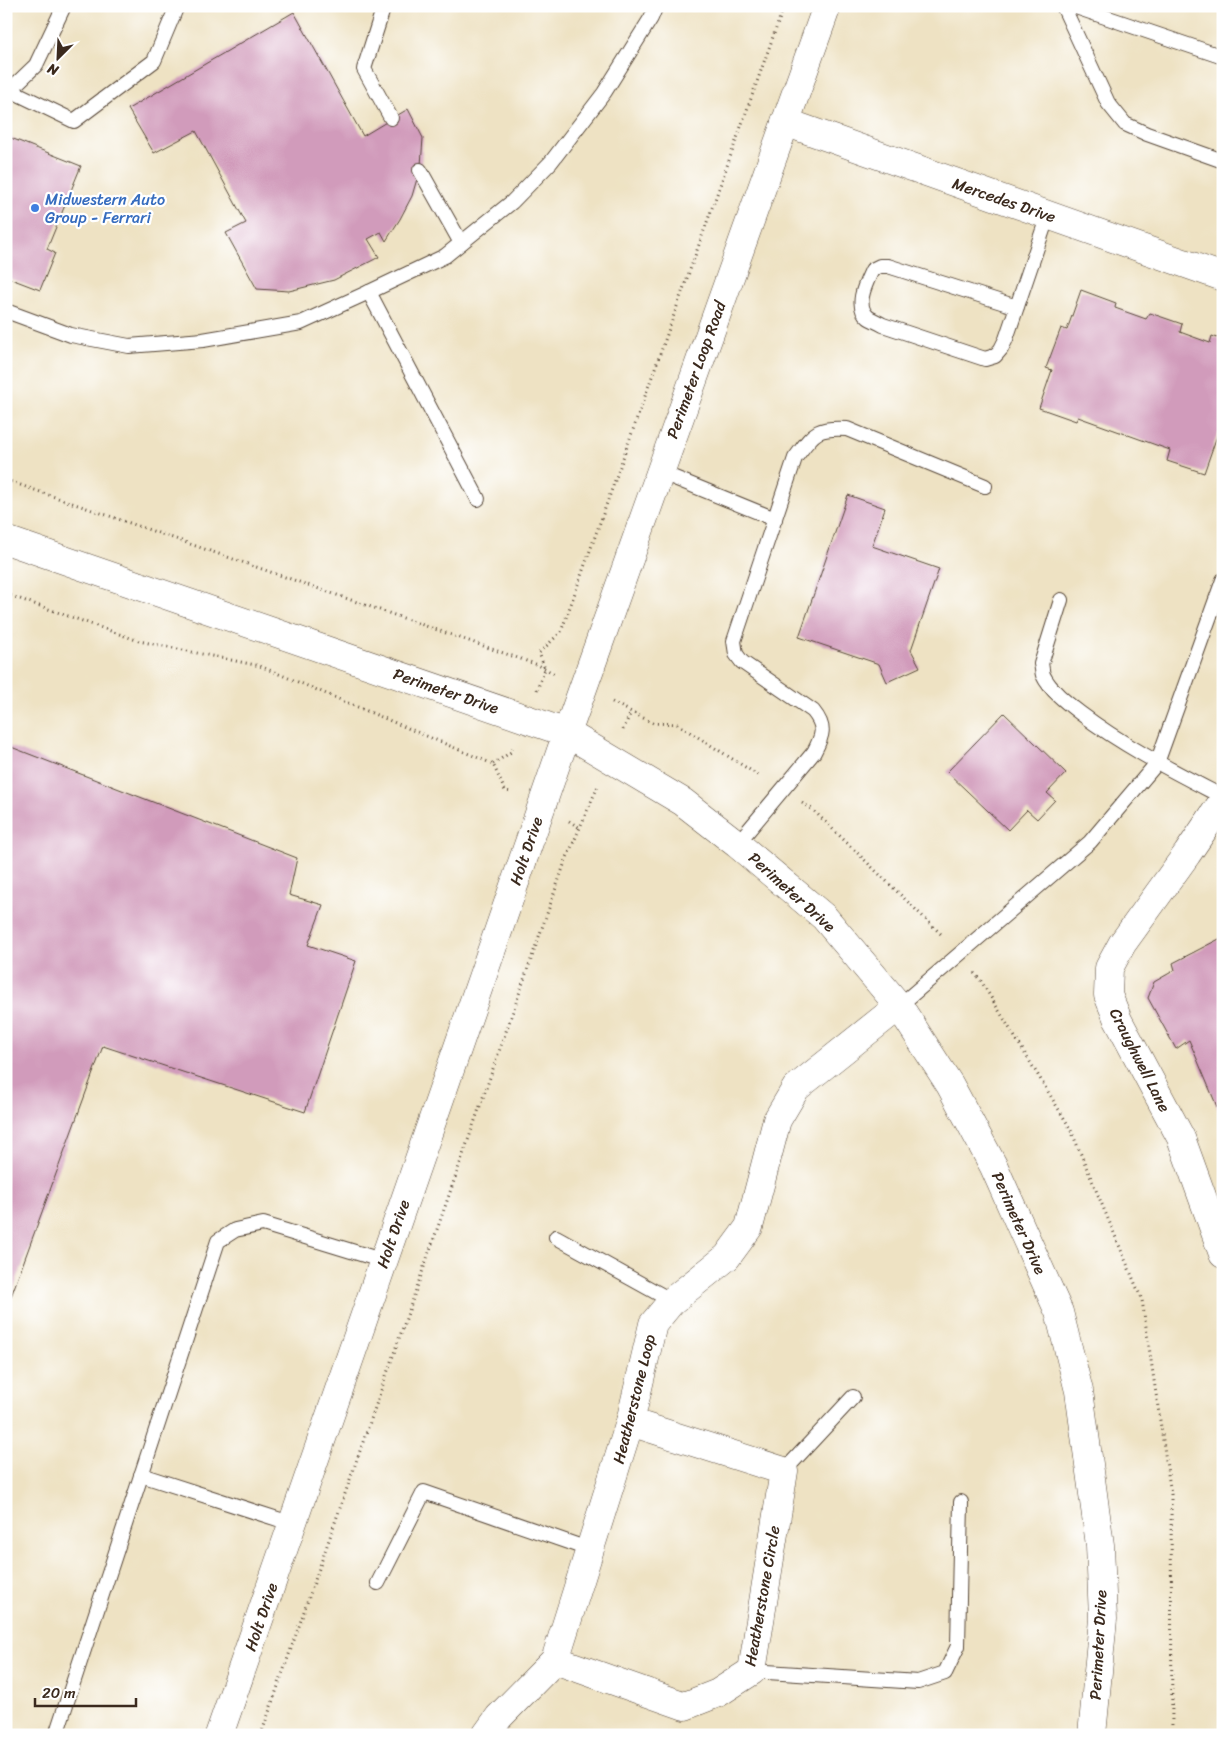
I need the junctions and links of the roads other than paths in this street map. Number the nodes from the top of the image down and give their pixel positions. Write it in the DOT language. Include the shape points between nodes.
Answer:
graph roads {
  1 [pos="64,6"];
  2 [pos="177,6"];
  3 [pos="384,6"];
  4 [pos="656,6"];
  5 [pos="827,6"];
  6 [pos="1062,6"];
  7 [pos="1074,6"];
  8 [pos="1223,57"];
  9 [pos="8,90"];
  10 [pos="392,118"];
  11 [pos="785,122"];
  12 [pos="1223,160"];
  13 [pos="420,170"];
  14 [pos="1048,215"];
  15 [pos="461,243"];
  16 [pos="1223,277"];
  17 [pos="369,292"];
  18 [pos="1017,307"];
  19 [pos="6,311"];
  20 [pos="660,472"];
  21 [pos="985,486"];
  22 [pos="478,499"];
  23 [pos="774,519"];
  24 [pos="6,540"];
  25 [pos="1223,580"];
  26 [pos="1061,600"];
  27 [pos="567,733"];
  28 [pos="1158,763"];
  29 [pos="1223,796"];
  30 [pos="1223,801"];
  31 [pos="737,844"];
  32 [pos="899,1006"];
  33 [pos="556,1236"];
  34 [pos="1223,1254"];
  35 [pos="384,1261"];
  36 [pos="672,1301"];
  37 [pos="852,1397"];
  38 [pos="630,1422"];
  39 [pos="784,1470"];
  40 [pos="142,1475"];
  41 [pos="961,1502"];
  42 [pos="293,1524"];
  43 [pos="590,1550"];
  44 [pos="378,1583"];
  45 [pos="555,1660"];
  46 [pos="752,1670"];
  47 [pos="56,1735"];
  48 [pos="220,1735"];
  49 [pos="486,1735"];
  50 [pos="1092,1735"];
  1 -- 9 [label="lane" via="36,65"];
  2 -- 9 [label="lane" via="154,61 74,121"];
  3 -- 10 [label="lane" via="364,69"];
  4 -- 15 [label="lane" via="604,93 551,162 512,202"];
  5 -- 11 [label="street, Perimeter Loop Road"];
  6 -- 12 [label="lane" via="1108,103 1124,124"];
  7 -- 8 [label="lane"];
  11 -- 14 [label="street, Mercedes Drive"];
  11 -- 20 [label="street, Perimeter Loop Road"];
  13 -- 15 [label="lane"];
  14 -- 16 [label="street, Mercedes Drive"];
  14 -- 18 [label="lane"];
  15 -- 17 [label="lane" via="445,256"];
  17 -- 19 [label="lane" via="302,323 203,340 128,346 71,335"];
  17 -- 22 [label="lane"];
  18 -- 18 [label="lane" via="1001,349 995,356 985,359 867,317 862,297 872,270 888,266"];
  20 -- 23 [label="lane"];
  20 -- 27 [label="street, Perimeter Loop Road"];
  21 -- 23 [label="lane" via="848,429 822,430 795,458"];
  23 -- 31 [label="lane" via="734,641 736,654 742,662 813,711 819,718 822,737 814,752"];
  24 -- 27 [label="street, Perimeter Drive"];
  25 -- 28 [label="lane"];
  26 -- 28 [label="lane" via="1043,655 1043,674 1051,687 1070,705 1108,734"];
  27 -- 31 [label="street, Perimeter Drive" via="683,802"];
  27 -- 35 [label="street, Holt Drive"];
  28 -- 29 [label="lane"];
  28 -- 32 [label="lane" via="1090,842"];
  30 -- 34 [label="street, Craughwell Lane" via="1122,944 1109,968 1108,995 1180,1138"];
  31 -- 32 [label="street, Perimeter Drive" via="824,917"];
  32 -- 36 [label="street, Heatherstone Loop" via="796,1088 777,1120 749,1227 727,1257"];
  32 -- 50 [label="street, Perimeter Drive" via="950,1085 994,1166 1059,1312 1079,1391 1100,1545 1103,1620"];
  33 -- 36 [label="lane"];
  35 -- 40 [label="lane" via="263,1224 235,1230 218,1241"];
  35 -- 42 [label="street, Holt Drive"];
  36 -- 38 [label="street, Heatherstone Loop" via="653,1324"];
  37 -- 39 [label="lane"];
  38 -- 39 [label="street"];
  38 -- 43 [label="street, Heatherstone Loop"];
  39 -- 46 [label="street, Heatherstone Circle"];
  40 -- 42 [label="lane"];
  40 -- 47 [label="lane"];
  41 -- 46 [label="lane" via="958,1646 945,1672 918,1682"];
  42 -- 48 [label="street, Holt Drive"];
  43 -- 44 [label="lane" via="424,1492"];
  43 -- 45 [label="street, Heatherstone Loop"];
  45 -- 46 [label="street, Heatherstone Circle" via="685,1706 718,1692"];
  45 -- 49 [label="street, Heatherstone Loop" via="499,1717"];
}
